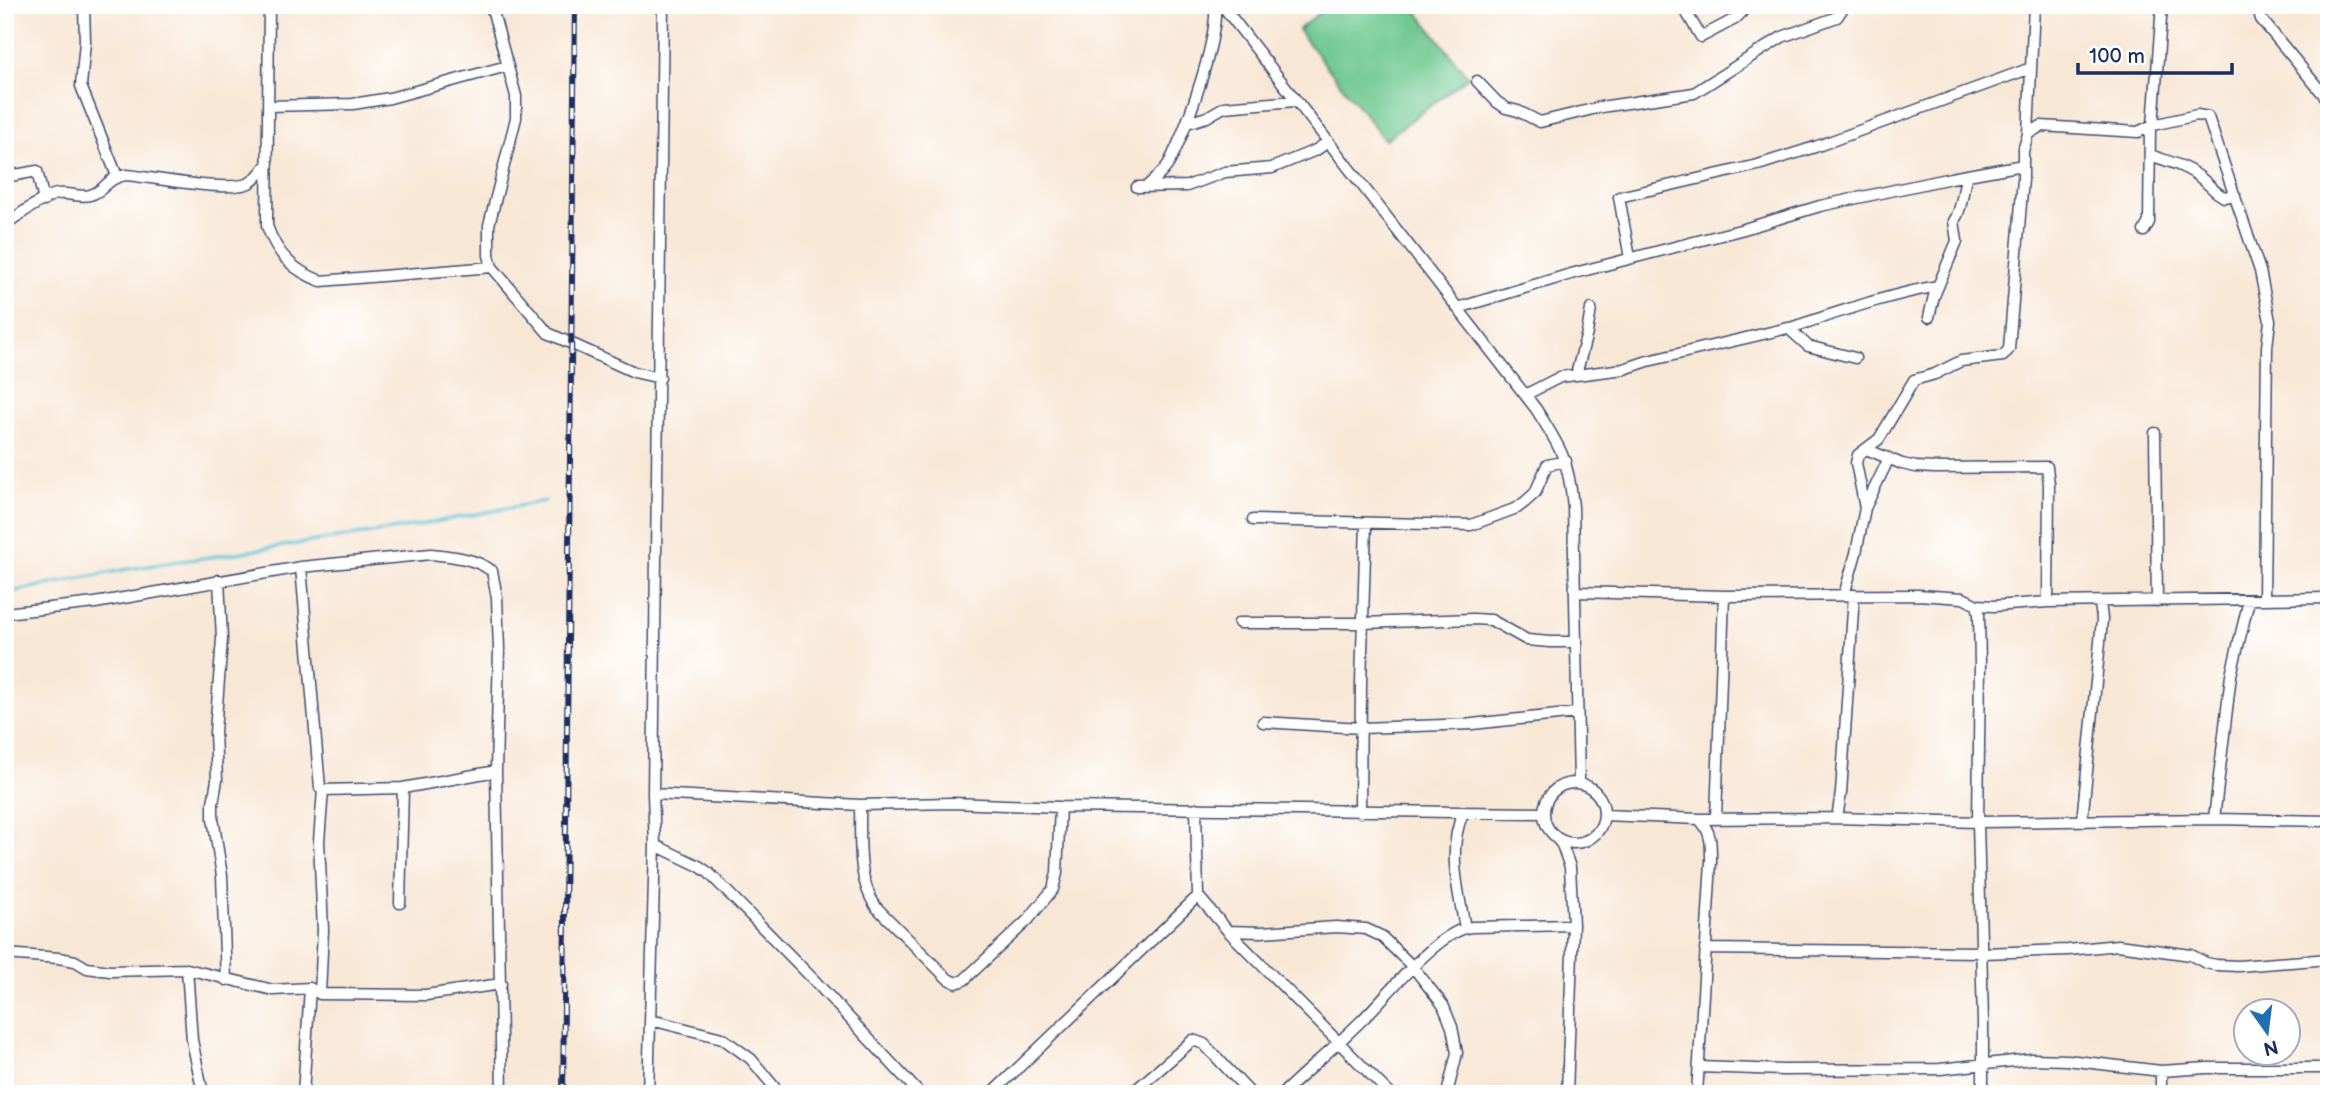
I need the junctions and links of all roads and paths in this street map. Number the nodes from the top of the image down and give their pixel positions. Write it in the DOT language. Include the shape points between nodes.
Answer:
graph roads {
  1 [pos="84,5"];
  2 [pos="269,5"];
  3 [pos="491,5"];
  4 [pos="663,5"];
  5 [pos="1215,5"];
  6 [pos="1222,5"];
  7 [pos="1682,5"];
  8 [pos="1845,5"];
  9 [pos="2034,5"];
  10 [pos="2161,5"];
  11 [pos="2257,5"];
  12 [pos="1743,11"];
  13 [pos="507,66"];
  14 [pos="2031,68"];
  15 [pos="1477,81"];
  16 [pos="1295,101"];
  17 [pos="2329,101"];
  18 [pos="268,106"];
  19 [pos="1187,123"];
  20 [pos="2152,126"];
  21 [pos="2028,134"];
  22 [pos="1328,142"];
  23 [pos="2150,155"];
  24 [pos="268,163"];
  25 [pos="2023,165"];
  26 [pos="1967,175"];
  27 [pos="117,176"];
  28 [pos="5,177"];
  29 [pos="2235,195"];
  30 [pos="44,201"];
  31 [pos="5,225"];
  32 [pos="2144,231"];
  33 [pos="1630,258"];
  34 [pos="492,267"];
  35 [pos="1938,286"];
  36 [pos="1458,309"];
  37 [pos="1591,309"];
  38 [pos="1930,317"];
  39 [pos="1790,328"];
  40 [pos="1855,358"];
  41 [pos="1576,375"];
  42 [pos="660,378"];
  43 [pos="1525,395"];
  44 [pos="2155,433"];
  45 [pos="1866,449"];
  46 [pos="1889,458"];
  47 [pos="1566,461"];
  48 [pos="1865,508"];
  49 [pos="1253,520"];
  50 [pos="1366,523"];
  51 [pos="301,567"];
  52 [pos="219,580"];
  53 [pos="1577,592"];
  54 [pos="1849,595"];
  55 [pos="1724,596"];
  56 [pos="2329,597"];
  57 [pos="2264,599"];
  58 [pos="2249,600"];
  59 [pos="2157,601"];
  60 [pos="2048,602"];
  61 [pos="2099,603"];
  62 [pos="1977,605"];
  63 [pos="5,613"];
  64 [pos="1239,623"];
  65 [pos="1363,623"];
  66 [pos="1577,642"];
  67 [pos="1577,713"];
  68 [pos="1263,722"];
  69 [pos="1361,728"];
  70 [pos="496,771"];
  71 [pos="1579,783"];
  72 [pos="403,788"];
  73 [pos="323,790"];
  74 [pos="653,794"];
  75 [pos="860,805"];
  76 [pos="1060,807"];
  77 [pos="1196,808"];
  78 [pos="1360,811"];
  79 [pos="1462,813"];
  80 [pos="1544,813"];
  81 [pos="1604,815"];
  82 [pos="1837,818"];
  83 [pos="1699,819"];
  84 [pos="1719,819"];
  85 [pos="2214,819"];
  86 [pos="2082,821"];
  87 [pos="2329,821"];
  88 [pos="1978,822"];
  89 [pos="1555,836"];
  90 [pos="1591,837"];
  91 [pos="1711,837"];
  92 [pos="655,845"];
  93 [pos="1570,867"];
  94 [pos="1198,896"];
  95 [pos="400,903"];
  96 [pos="1573,925"];
  97 [pos="1465,928"];
  98 [pos="1228,931"];
  99 [pos="1705,949"];
  100 [pos="1982,952"];
  101 [pos="5,954"];
  102 [pos="2329,959"];
  103 [pos="1413,967"];
  104 [pos="187,969"];
  105 [pos="226,980"];
  106 [pos="501,984"];
  107 [pos="315,991"];
  108 [pos="651,1020"];
  109 [pos="1338,1043"];
  110 [pos="1983,1066"];
  111 [pos="1699,1067"];
  112 [pos="2329,1068"];
  113 [pos="2161,1070"];
  114 [pos="203,1094"];
  115 [pos="303,1094"];
  116 [pos="502,1094"];
  117 [pos="648,1094"];
  118 [pos="780,1094"];
  119 [pos="920,1094"];
  120 [pos="991,1094"];
  121 [pos="1131,1094"];
  122 [pos="1251,1094"];
  123 [pos="1282,1094"];
  124 [pos="1390,1094"];
  125 [pos="1447,1094"];
  126 [pos="1567,1094"];
  127 [pos="1697,1094"];
  128 [pos="1983,1094"];
  129 [pos="2161,1094"];
  1 -- 27 [label="street" via="81,86"];
  2 -- 18 [label="street"];
  3 -- 13 [label="street"];
  4 -- 42 [label="street"];
  5 -- 19 [label="street" via="1204,70"];
  6 -- 16 [label="street"];
  7 -- 12 [label="street" via="1702,37"];
  8 -- 15 [label="street" via="1837,17 1782,37 1694,93 1540,122 1506,108"];
  9 -- 14 [label="street"];
  10 -- 20 [label="street"];
  11 -- 17 [label="street" via="2261,19"];
  13 -- 18 [label="street" via="390,98 353,104"];
  13 -- 34 [label="street" via="516,96 516,118 489,225"];
  14 -- 21 [label="street"];
  14 -- 33 [label="street" via="1758,165 1619,197"];
  16 -- 19 [label="street" via="1224,107"];
  16 -- 22 [label="street"];
  18 -- 24 [label="street"];
  19 -- 22 [label="street" via="1167,166 1141,187 1187,186 1225,172 1272,168"];
  20 -- 21 [label="street" via="2137,132 2041,127"];
  20 -- 23 [label="street"];
  20 -- 29 [label="street" via="2197,115 2208,117"];
  21 -- 25 [label="street"];
  22 -- 36 [label="street"];
  23 -- 29 [label="street" via="2189,171 2224,197"];
  23 -- 32 [label="street" via="2149,222"];
  24 -- 27 [label="street" via="243,184"];
  24 -- 34 [label="street" via="267,226 280,253 302,274 321,281"];
  25 -- 26 [label="street"];
  25 -- 45 [label="street" via="2009,349 2003,356 1961,360 1914,380 1879,439"];
  26 -- 33 [label="street" via="1820,206"];
  26 -- 35 [label="street" via="1954,221 1957,241"];
  27 -- 30 [label="street" via="96,193 55,194"];
  28 -- 30 [label="street" via="37,171"];
  29 -- 57 [label="street" via="2260,271 2270,321"];
  30 -- 31 [label="street"];
  33 -- 36 [label="street"];
  34 -- 42 [label="street" via="548,333 635,372"];
  35 -- 38 [label="street"];
  35 -- 39 [label="street" via="1871,301"];
  36 -- 43 [label="street"];
  37 -- 41 [label="street"];
  39 -- 40 [label="street" via="1804,345"];
  39 -- 41 [label="street" via="1624,369"];
  41 -- 43 [label="street" via="1550,380"];
  42 -- 74 [label="street"];
  43 -- 47 [label="street"];
  44 -- 59 [label="street"];
  45 -- 46 [label="street"];
  45 -- 48 [label="street" via="1856,463"];
  46 -- 48 [label="street"];
  46 -- 60 [label="street" via="1916,467 2047,467"];
  47 -- 50 [label="street" via="1547,465 1535,493 1517,508 1479,523"];
  47 -- 53 [label="street"];
  48 -- 54 [label="street"];
  49 -- 50 [label="street"];
  50 -- 65 [label="street"];
  51 -- 52 [label="street"];
  51 -- 70 [label="street" via="431,554 452,556 492,571 499,649"];
  51 -- 73 [label="street"];
  52 -- 63 [label="street" via="95,603"];
  52 -- 105 [label="street" via="222,639 213,818 222,876"];
  53 -- 55 [label="street"];
  53 -- 66 [label="street"];
  54 -- 55 [label="street"];
  54 -- 62 [label="street" via="1963,598"];
  54 -- 82 [label="street" via="1843,780"];
  55 -- 84 [label="street"];
  56 -- 57 [label="street"];
  57 -- 58 [label="street"];
  58 -- 59 [label="street"];
  58 -- 85 [label="street" via="2231,675"];
  59 -- 61 [label="street"];
  60 -- 61 [label="street"];
  60 -- 62 [label="street"];
  61 -- 86 [label="street" via="2102,619"];
  62 -- 88 [label="street"];
  64 -- 65 [label="street"];
  65 -- 66 [label="street" via="1491,620 1527,640"];
  65 -- 69 [label="street"];
  66 -- 67 [label="street"];
  67 -- 69 [label="street" via="1472,724"];
  67 -- 71 [label="street"];
  68 -- 69 [label="street"];
  69 -- 78 [label="street"];
  70 -- 72 [label="street"];
  70 -- 106 [label="street"];
  71 -- 80 [label="street" via="1564,784 1552,793"];
  71 -- 81 [label="street" via="1596,792"];
  72 -- 73 [label="street"];
  72 -- 95 [label="street"];
  73 -- 107 [label="street" via="319,841 323,918"];
  74 -- 75 [label="street"];
  74 -- 92 [label="street"];
  75 -- 76 [label="street"];
  75 -- 76 [label="street" via="862,879 867,894 956,983 1028,920 1053,888"];
  76 -- 77 [label="street"];
  77 -- 78 [label="street"];
  77 -- 94 [label="street"];
  78 -- 79 [label="street"];
  79 -- 80 [label="street"];
  79 -- 97 [label="street" via="1454,850"];
  80 -- 89 [label="street"];
  81 -- 83 [label="street"];
  81 -- 90 [label="street"];
  82 -- 84 [label="street"];
  82 -- 88 [label="street"];
  83 -- 84 [label="street"];
  83 -- 91 [label="street"];
  84 -- 91 [label="street"];
  85 -- 86 [label="street"];
  85 -- 87 [label="street"];
  86 -- 88 [label="street"];
  88 -- 100 [label="street"];
  89 -- 90 [label="street" via="1572,842"];
  89 -- 93 [label="street"];
  90 -- 93 [label="street"];
  91 -- 99 [label="street"];
  92 -- 108 [label="street"];
  92 -- 119 [label="street" via="709,873"];
  93 -- 96 [label="street"];
  94 -- 98 [label="street"];
  94 -- 120 [label="street"];
  96 -- 97 [label="street"];
  96 -- 126 [label="street"];
  97 -- 103 [label="street"];
  98 -- 103 [label="street" via="1366,929 1381,936"];
  98 -- 109 [label="street"];
  99 -- 100 [label="street"];
  99 -- 111 [label="street"];
  100 -- 102 [label="street" via="2118,945 2191,955 2216,965"];
  100 -- 110 [label="street"];
  101 -- 104 [label="street" via="60,958 110,971"];
  103 -- 109 [label="street"];
  103 -- 125 [label="street" via="1444,1004 1452,1027 1457,1052"];
  104 -- 105 [label="street"];
  104 -- 114 [label="street" via="192,1040"];
  105 -- 107 [label="street" via="273,990"];
  106 -- 107 [label="street" via="426,995"];
  106 -- 116 [label="street"];
  107 -- 115 [label="street"];
  108 -- 117 [label="street"];
  108 -- 118 [label="street" via="722,1038 751,1059"];
  109 -- 123 [label="street"];
  109 -- 124 [label="street"];
  110 -- 111 [label="street"];
  110 -- 113 [label="street" via="2032,1059"];
  110 -- 128 [label="street"];
  111 -- 127 [label="street"];
  112 -- 113 [label="street"];
  113 -- 129 [label="street"];
  121 -- 122 [label="street" via="1193,1040 1204,1044"];
}
